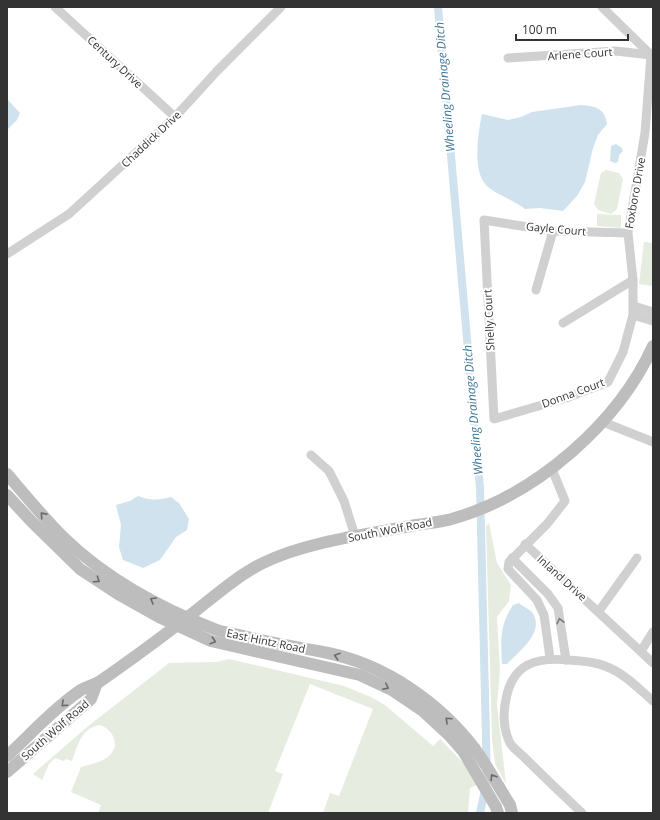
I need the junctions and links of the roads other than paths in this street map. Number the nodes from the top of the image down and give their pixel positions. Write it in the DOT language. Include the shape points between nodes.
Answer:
graph roads {
  1 [pos="55,7"];
  2 [pos="281,7"];
  3 [pos="602,7"];
  4 [pos="652,56"];
  5 [pos="508,58"];
  6 [pos="175,117"];
  7 [pos="484,220"];
  8 [pos="553,231"];
  9 [pos="628,233"];
  10 [pos="7,254"];
  11 [pos="633,280"];
  12 [pos="536,290"];
  13 [pos="634,311"];
  14 [pos="653,312"];
  15 [pos="653,321"];
  16 [pos="564,323"];
  17 [pos="653,346"];
  18 [pos="494,419"];
  19 [pos="602,422"];
  20 [pos="653,442"];
  21 [pos="311,455"];
  22 [pos="552,469"];
  23 [pos="7,474"];
  24 [pos="7,495"];
  25 [pos="354,536"];
  26 [pos="525,544"];
  27 [pos="637,558"];
  28 [pos="510,560"];
  29 [pos="599,611"];
  30 [pos="188,617"];
  31 [pos="177,626"];
  32 [pos="653,632"];
  33 [pos="640,651"];
  34 [pos="550,658"];
  35 [pos="566,660"];
  36 [pos="653,663"];
  37 [pos="97,683"];
  38 [pos="653,702"];
  39 [pos="469,750"];
  40 [pos="7,756"];
  41 [pos="7,772"];
  42 [pos="511,809"];
  43 [pos="497,810"];
  44 [pos="582,813"];
  1 -- 6 [label="street, Century Drive"];
  2 -- 6 [label="street, Chaddick Drive"];
  3 -- 4 [label="street"];
  4 -- 5 [label="street, Arlene Court" via="616,51"];
  4 -- 9 [label="street, Foxboro Drive" via="645,133"];
  6 -- 10 [label="street, Chaddick Drive" via="69,214"];
  7 -- 8 [label="street, Gayle Court"];
  7 -- 18 [label="street, Shelly Court"];
  8 -- 9 [label="street, Gayle Court"];
  8 -- 12 [label="street"];
  9 -- 11 [label="street, Foxboro Drive"];
  11 -- 13 [label="street, Foxboro Drive"];
  11 -- 16 [label="street"];
  13 -- 14 [label="street"];
  13 -- 15 [label="street"];
  13 -- 18 [label="street, Donna Court" via="623,352 608,382 566,398"];
  17 -- 19 [label="main road, South Wolf Road" via="636,378"];
  19 -- 20 [label="street"];
  19 -- 22 [label="main road, South Wolf Road"];
  21 -- 25 [label="street" via="329,471 344,500"];
  22 -- 25 [label="main road, South Wolf Road" via="493,504 454,518"];
  22 -- 26 [label="street" via="565,501 547,524"];
  30 -- 23 [label="main road, East Hintz Road, one-way" via="102,570 61,535"];
  24 -- 31 [label="main road, East Hintz Road, one-way" via="80,569 118,594"];
  25 -- 30 [label="main road, South Wolf Road" via="285,553 262,563"];
  26 -- 28 [label="street"];
  26 -- 29 [label="street, Inland Drive"];
  27 -- 29 [label="street"];
  28 -- 34 [label="street" via="508,569 537,600 544,615"];
  35 -- 28 [label="street, one-way" via="558,608 548,594"];
  29 -- 33 [label="street, Inland Drive"];
  30 -- 31 [label="main road, South Wolf Road"];
  39 -- 30 [label="main road, East Hintz Road, one-way" via="453,725 428,701 396,680 365,665 330,654 213,629"];
  31 -- 37 [label="main road, South Wolf Road"];
  31 -- 39 [label="main road, East Hintz Road, one-way" via="211,641 360,675 392,690 423,711"];
  32 -- 33 [label="street"];
  33 -- 36 [label="street, Inland Drive"];
  34 -- 35 [label="street"];
  34 -- 44 [label="street" via="536,660 513,677 508,690 504,723 509,743"];
  35 -- 38 [label="street" via="587,661 605,666 623,675"];
  37 -- 40 [label="main road, South Wolf Road, one-way" via="79,691"];
  37 -- 41 [label="main road, South Wolf Road" via="91,699"];
  42 -- 39 [label="main road, East Hintz Road, one-way"];
  39 -- 43 [label="main road, East Hintz Road"];
}
